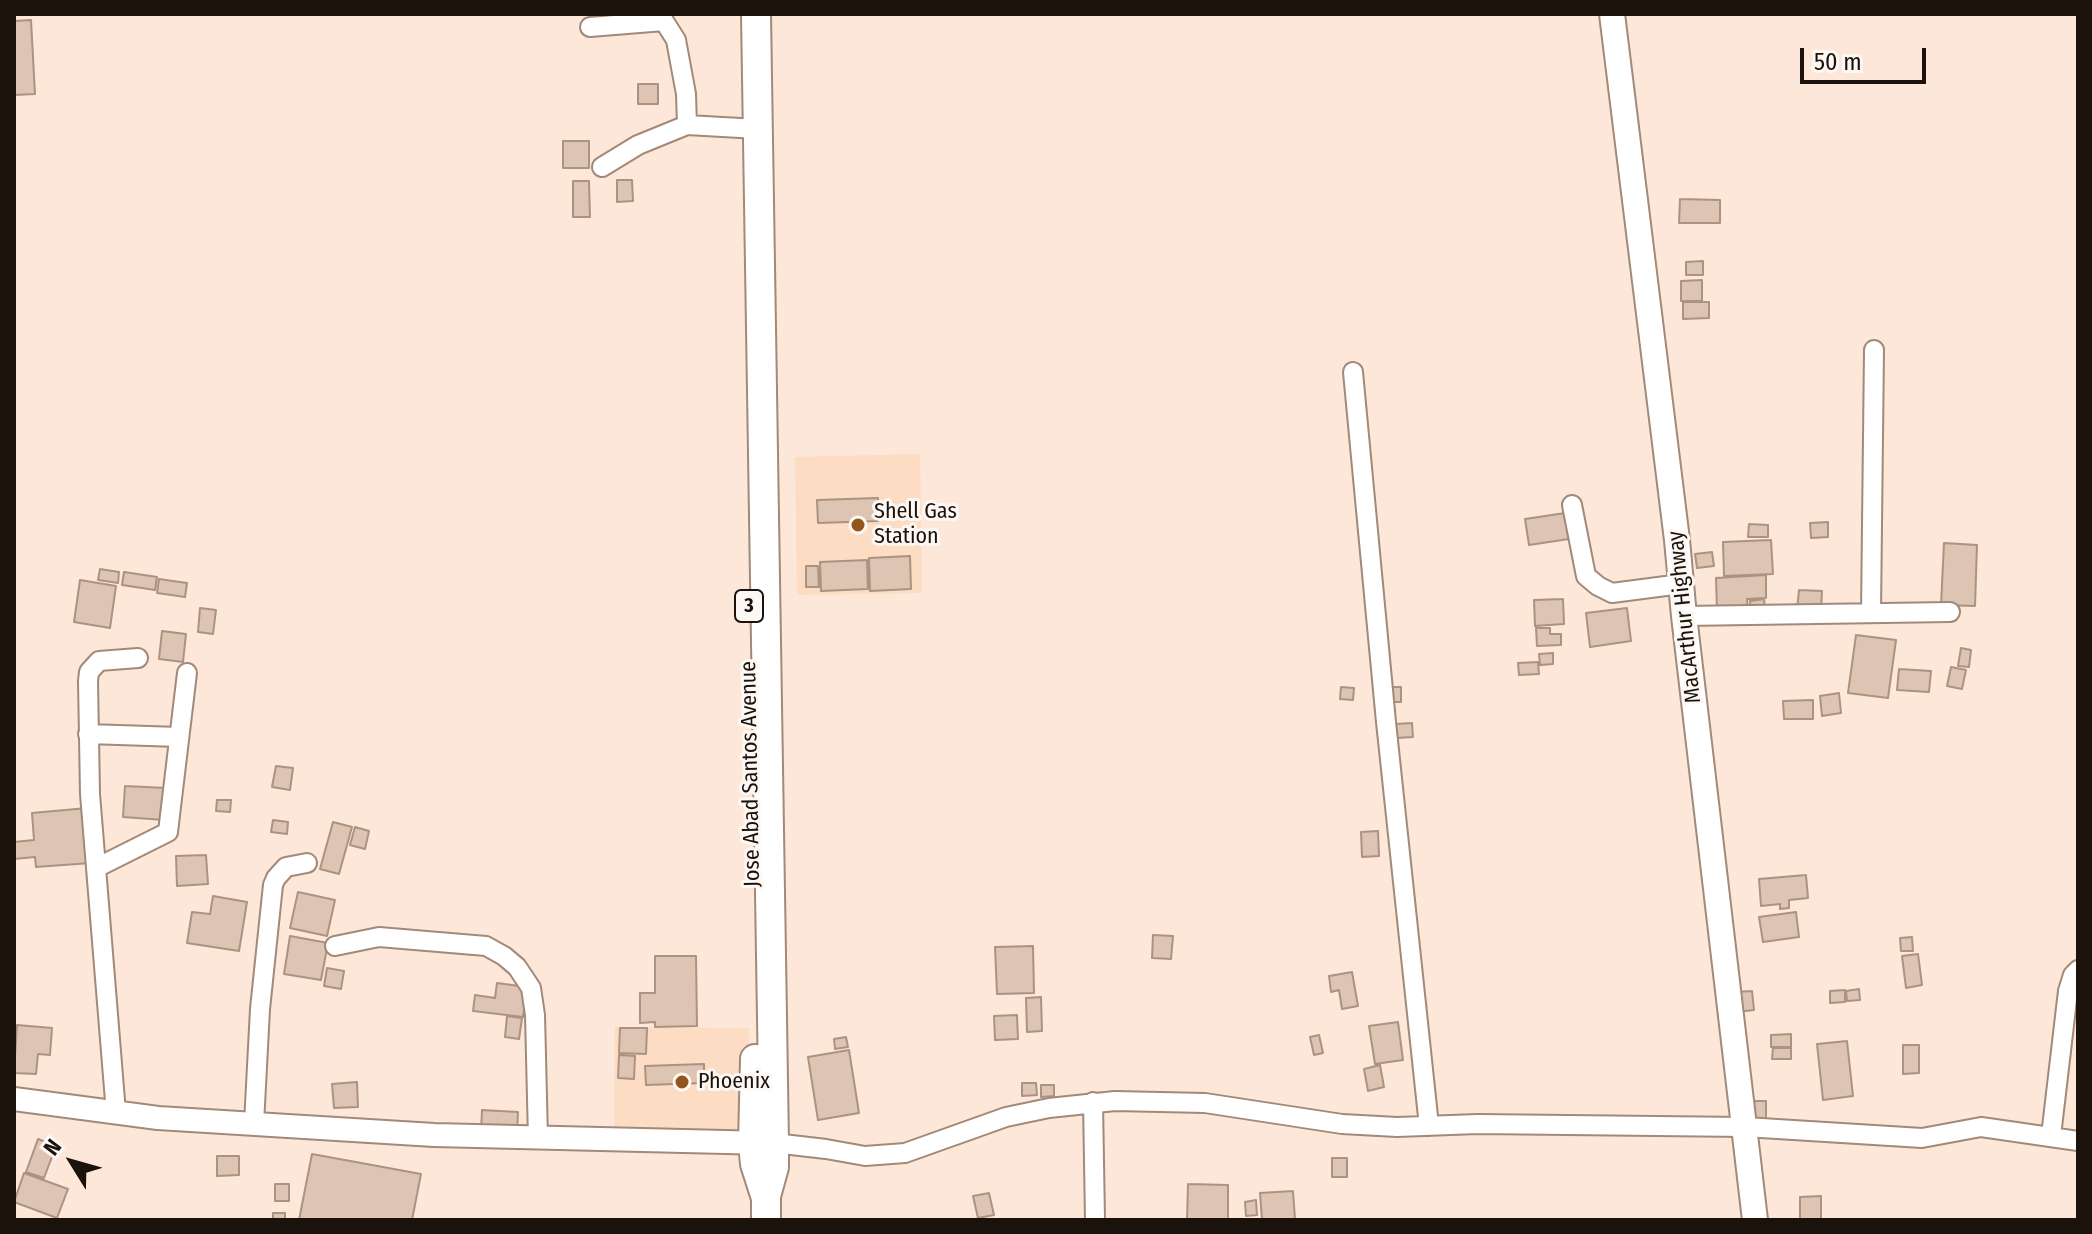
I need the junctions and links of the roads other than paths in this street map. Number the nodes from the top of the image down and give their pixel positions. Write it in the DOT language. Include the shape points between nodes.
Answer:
graph roads {
  1 [pos="739,14"];
  2 [pos="756,14"];
  3 [pos="1612,14"];
  4 [pos="590,27"];
  5 [pos="687,125"];
  6 [pos="749,128"];
  7 [pos="602,167"];
  8 [pos="1874,350"];
  9 [pos="1353,372"];
  10 [pos="1572,505"];
  11 [pos="1681,584"];
  12 [pos="1950,612"];
  13 [pos="1871,613"];
  14 [pos="1684,616"];
  15 [pos="138,658"];
  16 [pos="187,673"];
  17 [pos="88,734"];
  18 [pos="179,737"];
  19 [pos="307,863"];
  20 [pos="96,868"];
  21 [pos="335,946"];
  22 [pos="2078,970"];
  23 [pos="14,1099"];
  24 [pos="1093,1102"];
  25 [pos="116,1113"];
  26 [pos="254,1124"];
  27 [pos="1429,1126"];
  28 [pos="1745,1127"];
  29 [pos="2051,1136"];
  30 [pos="538,1139"];
  31 [pos="2078,1141"];
  32 [pos="764,1144"];
  33 [pos="766,1208"];
  34 [pos="1095,1220"];
  35 [pos="1755,1220"];
  1 -- 6 [label="highway, Jose Abad Santos Avenue / 3"];
  2 -- 6 [label="highway, Jose Abad Santos Avenue / 3"];
  3 -- 11 [label="main road, MacArthur Highway"];
  4 -- 5 [label="street" via="664,21 676,40"];
  5 -- 6 [label="street"];
  5 -- 7 [label="street"];
  6 -- 32 [label="highway, Jose Abad Santos Avenue / 3" via="753,881"];
  8 -- 13 [label="street"];
  9 -- 27 [label="street"];
  10 -- 11 [label="street" via="1586,576 1598,586 1612,593"];
  11 -- 14 [label="main road, MacArthur Highway"];
  12 -- 13 [label="street"];
  13 -- 14 [label="street"];
  14 -- 28 [label="main road, MacArthur Highway"];
  15 -- 17 [label="street" via="92,666"];
  16 -- 18 [label="street"];
  17 -- 18 [label="street"];
  17 -- 20 [label="street"];
  18 -- 20 [label="street" via="168,832"];
  19 -- 26 [label="street" via="286,867 273,885"];
  20 -- 25 [label="street"];
  21 -- 30 [label="street" via="379,937 486,946 517,967 531,988 535,1015"];
  22 -- 29 [label="street" via="2068,991"];
  23 -- 25 [label="street"];
  24 -- 27 [label="street" via="1205,1103 1342,1124"];
  24 -- 32 [label="street" via="1006,1117 905,1153 865,1156"];
  24 -- 34 [label="street"];
  25 -- 26 [label="street"];
  26 -- 30 [label="street"];
  27 -- 28 [label="street"];
  28 -- 29 [label="street" via="1922,1138 1981,1127"];
  28 -- 35 [label="main road, MacArthur Highway"];
  29 -- 31 [label="street"];
  30 -- 32 [label="street"];
  32 -- 33 [label="highway, Jose Abad Santos Avenue / 3" via="755,1164"];
}
